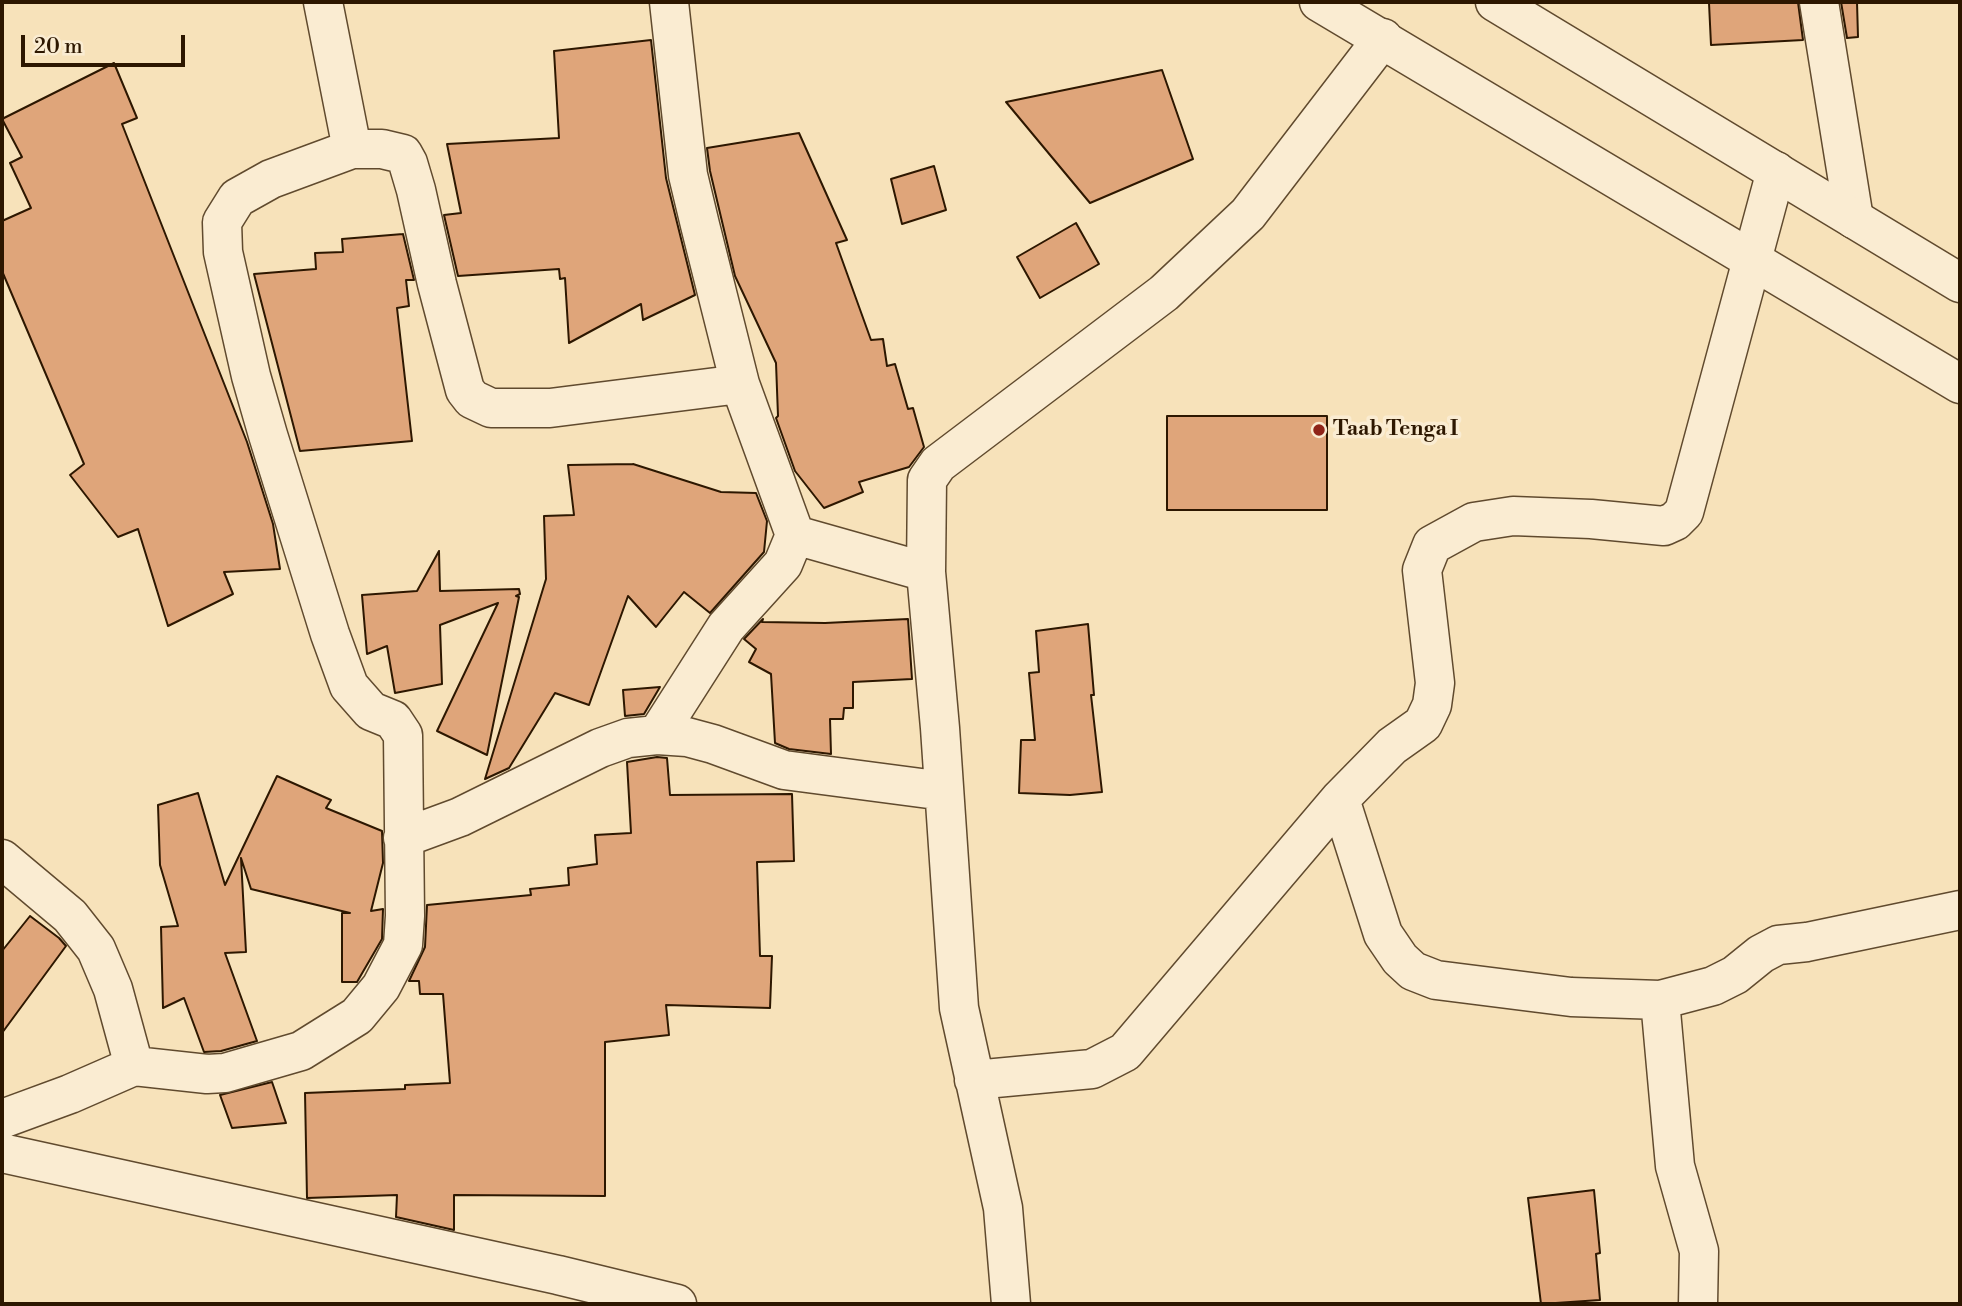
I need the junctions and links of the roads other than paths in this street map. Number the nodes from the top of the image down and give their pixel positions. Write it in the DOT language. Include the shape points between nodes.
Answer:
graph roads {
  1 [pos="323,2"];
  2 [pos="670,2"];
  3 [pos="1320,2"];
  4 [pos="1496,2"];
  5 [pos="1819,2"];
  6 [pos="1383,38"];
  7 [pos="352,149"];
  8 [pos="1776,171"];
  9 [pos="1854,219"];
  10 [pos="1752,260"];
  11 [pos="1960,283"];
  12 [pos="740,384"];
  13 [pos="1960,384"];
  14 [pos="795,535"];
  15 [pos="926,572"];
  16 [pos="657,735"];
  17 [pos="944,791"];
  18 [pos="1340,799"];
  19 [pos="403,838"];
  20 [pos="2,859"];
  21 [pos="1960,910"];
  22 [pos="1660,1000"];
  23 [pos="134,1066"];
  24 [pos="974,1080"];
  25 [pos="2,1119"];
  26 [pos="2,1153"];
  27 [pos="559,1289"];
  28 [pos="677,1304"];
  29 [pos="1011,1304"];
  30 [pos="1698,1304"];
  1 -- 7 [label="street"];
  2 -- 12 [label="street" via="688,175"];
  3 -- 6 [label="street"];
  4 -- 8 [label="street"];
  5 -- 9 [label="street"];
  6 -- 10 [label="street"];
  6 -- 15 [label="street" via="1248,214 1208,254 1164,293 938,464 927,480 925,494"];
  7 -- 12 [label="street" via="382,149 402,154 408,163 465,390 472,399 491,408 551,408"];
  7 -- 19 [label="street" via="271,178 237,198 222,222 223,252 251,376 349,686 371,711 393,720 403,735"];
  8 -- 9 [label="street"];
  8 -- 10 [label="street"];
  9 -- 11 [label="street"];
  10 -- 13 [label="street"];
  10 -- 18 [label="street" via="1684,512 1664,526 1513,516 1474,522 1432,545 1422,570 1435,683 1432,705 1423,724 1392,746"];
  12 -- 14 [label="street"];
  14 -- 15 [label="street"];
  14 -- 16 [label="street" via="782,565 726,627"];
  15 -- 17 [label="street"];
  16 -- 17 [label="street" via="713,744 784,770"];
  16 -- 19 [label="street" via="628,738 600,748 460,817"];
  17 -- 24 [label="street" via="959,1008"];
  18 -- 22 [label="street" via="1383,934 1413,971 1436,980 1558,995"];
  18 -- 24 [label="street" via="1125,1052 1093,1069"];
  19 -- 23 [label="street" via="403,945 381,987 357,1016 301,1051 240,1070 207,1074"];
  20 -- 23 [label="street" via="70,916 96,949 113,989"];
  21 -- 22 [label="street" via="1778,945 1713,986"];
  22 -- 30 [label="street" via="1675,1166 1699,1251"];
  23 -- 25 [label="street"];
  24 -- 29 [label="street" via="1003,1208"];
  26 -- 27 [label="street"];
  27 -- 28 [label="street"];
}
